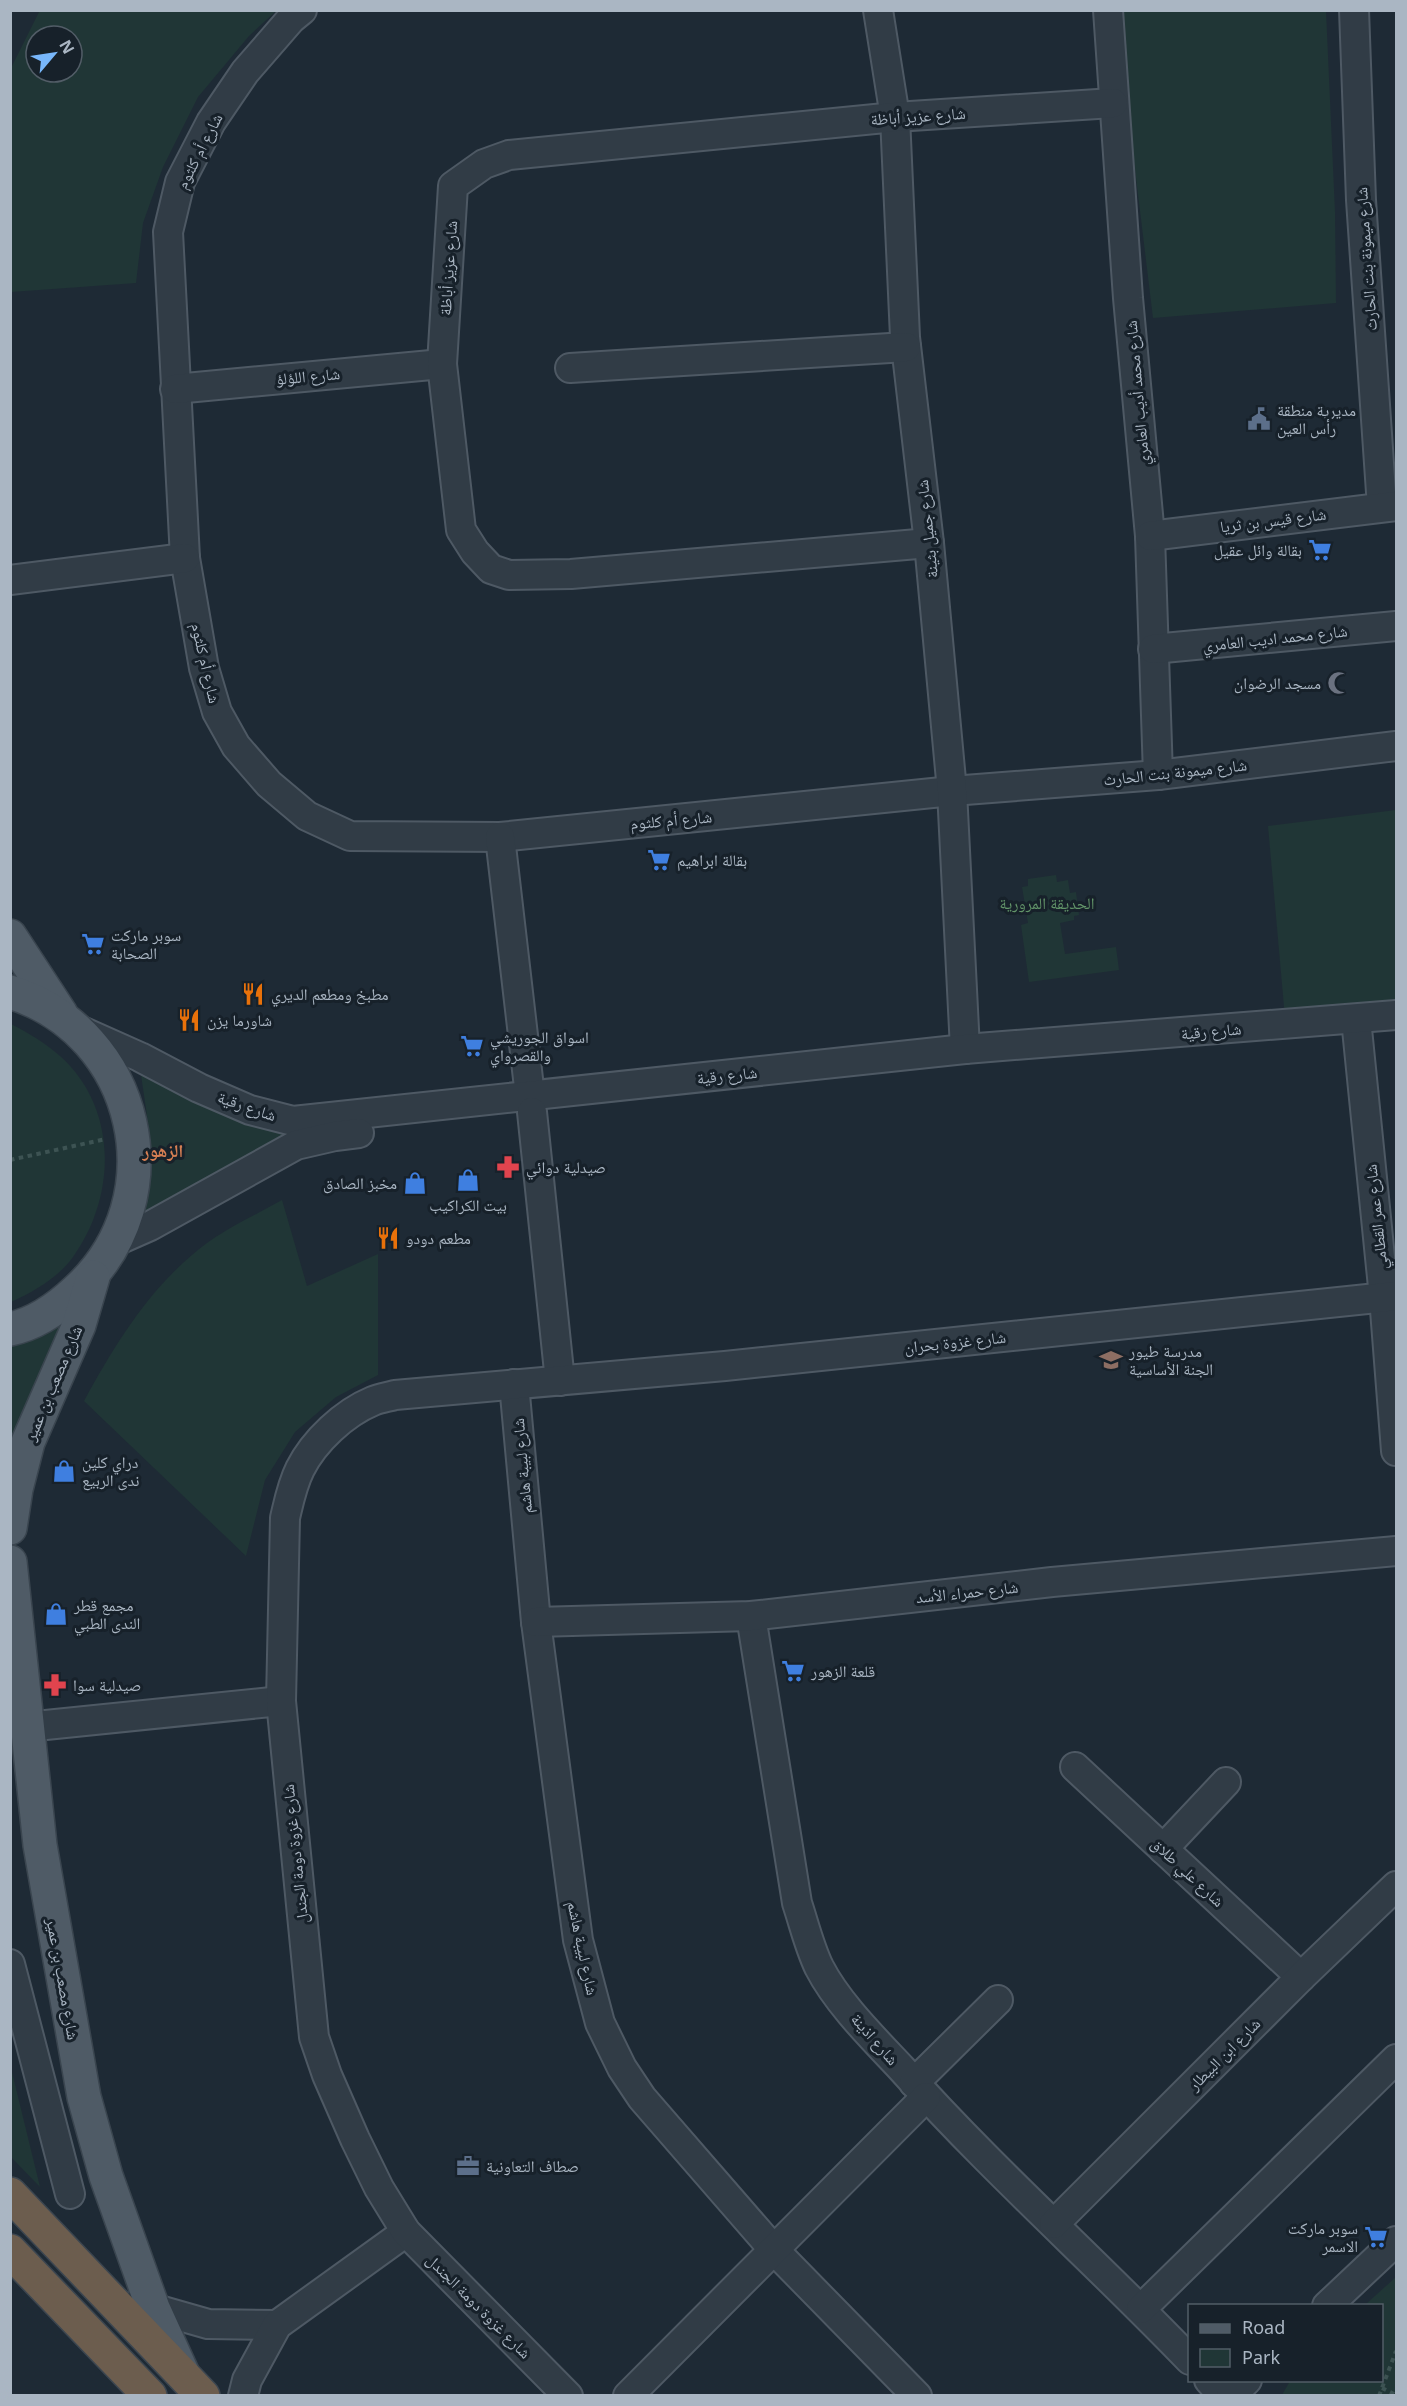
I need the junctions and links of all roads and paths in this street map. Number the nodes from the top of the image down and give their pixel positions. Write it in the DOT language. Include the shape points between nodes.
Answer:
graph roads {
  1 [pos="302,10"];
  2 [pos="878,10"];
  3 [pos="1108,10"];
  4 [pos="1354,10"];
  5 [pos="1113,103"];
  6 [pos="895,117"];
  7 [pos="906,347"];
  8 [pos="442,364"];
  9 [pos="570,368"];
  10 [pos="175,389"];
  11 [pos="1389,506"];
  12 [pos="1150,536"];
  13 [pos="929,543"];
  14 [pos="185,558"];
  15 [pos="10,580"];
  16 [pos="1396,626"];
  17 [pos="1153,650"];
  18 [pos="1396,746"];
  19 [pos="1158,775"];
  20 [pos="952,791"];
  21 [pos="500,837"];
  22 [pos="10,936"];
  23 [pos="10,992"];
  24 [pos="1396,1015"];
  25 [pos="71,1024"];
  26 [pos="1356,1026"];
  27 [pos="1396,1030"];
  28 [pos="965,1049"];
  29 [pos="531,1104"];
  30 [pos="113,1134"];
  31 [pos="105,1150"];
  32 [pos="10,1160"];
  33 [pos="116,1241"];
  34 [pos="94,1275"];
  35 [pos="1390,1296"];
  36 [pos="10,1329"];
  37 [pos="560,1381"];
  38 [pos="514,1384"];
  39 [pos="1396,1451"];
  40 [pos="10,1528"];
  41 [pos="1396,1551"];
  42 [pos="10,1562"];
  43 [pos="751,1616"];
  44 [pos="536,1622"];
  45 [pos="281,1701"];
  46 [pos="26,1727"];
  47 [pos="1075,1767"];
  48 [pos="1226,1782"];
  49 [pos="1163,1849"];
  50 [pos="1396,1886"];
  51 [pos="10,1964"];
  52 [pos="1301,1977"];
  53 [pos="998,2000"];
  54 [pos="1396,2059"];
  55 [pos="920,2090"];
  56 [pos="10,2194"];
  57 [pos="70,2194"];
  58 [pos="1054,2224"];
  59 [pos="406,2232"];
  60 [pos="1396,2241"];
  61 [pos="774,2250"];
  62 [pos="10,2251"];
  63 [pos="108,2295"];
  64 [pos="1329,2304"];
  65 [pos="153,2308"];
  66 [pos="1141,2309"];
  67 [pos="277,2325"];
  68 [pos="1396,2351"];
  69 [pos="1188,2358"];
  70 [pos="1211,2382"];
  71 [pos="1245,2382"];
  72 [pos="194,2387"];
  73 [pos="1382,2388"];
  74 [pos="150,2396"];
  75 [pos="243,2396"];
  76 [pos="568,2396"];
  77 [pos="628,2396"];
  78 [pos="917,2396"];
  79 [pos="1223,2396"];
  80 [pos="1231,2396"];
  81 [pos="1379,2396"];
  82 [pos="1396,2396"];
  1 -- 10 [label="street, شارع أم كلثوم" via="245,72 180,182 168,231"];
  2 -- 6 [label="street, شارع جميل بثينة"];
  3 -- 5 [label="street, شارع محمد أديب العامري"];
  4 -- 11 [label="street, شارع ميمونة بنت الحارث" via="1361,200"];
  5 -- 6 [label="street, شارع عزيز أباظة"];
  5 -- 12 [label="street, شارع محمد أديب العامري"];
  6 -- 7 [label="street, شارع جميل بثينة"];
  6 -- 8 [label="street, شارع عزيز أباظة" via="509,155 484,164 453,186"];
  7 -- 9 [label="street"];
  7 -- 13 [label="street, شارع جميل بثينة"];
  8 -- 10 [label="street, شارع اللؤلؤ"];
  8 -- 13 [label="street, شارع عزيز أباظة" via="461,530 491,569 509,575 571,574"];
  10 -- 14 [label="street, شارع أم كلثوم"];
  11 -- 12 [label="street, شارع قيس بن ثريا"];
  12 -- 17 [label="street, شارع محمد أديب العامري"];
  13 -- 20 [label="street, شارع جميل بثينة"];
  14 -- 15 [label="street"];
  14 -- 21 [label="street, شارع أم كلثوم" via="204,668 217,712 236,746 269,784 307,816 350,836"];
  16 -- 17 [label="street, شارع محمد اديب العامري"];
  17 -- 19 [label="street, شارع محمد أديب العامري"];
  18 -- 19 [label="street, شارع ميمونة بنت الحارث"];
  19 -- 20 [label="street, شارع ميمونة بنت الحارث"];
  20 -- 21 [label="street, شارع أم كلثوم"];
  20 -- 28 [label="street, شارع جميل بثينة"];
  21 -- 29 [label="street"];
  22 -- 25 [label="main road"];
  23 -- 25 [label="main road" via="28,997"];
  24 -- 26 [label="street, شارع رقية"];
  25 -- 29 [label="street, شارع رقية" via="250,1110 293,1121"];
  25 -- 30 [label="main road" via="103,1058 121,1092"];
  26 -- 27 [label="street, شارع رقية"];
  26 -- 28 [label="street, شارع رقية"];
  26 -- 29 [label="street, شارع رقية"];
  26 -- 35 [label="street, شارع عمر القطامي"];
  28 -- 29 [label="street, شارع رقية"];
  29 -- 33 [label="street, شارع رقية" via="296,1145"];
  29 -- 37 [label="street"];
  30 -- 31 [label="path"];
  30 -- 32 [label="path"];
  30 -- 33 [label="main road" via="135,1167 130,1205"];
  33 -- 34 [label="main road"];
  34 -- 36 [label="main road" via="60,1306"];
  34 -- 40 [label="main road, شارع مصعب بن عمير" via="79,1325 28,1442 15,1489"];
  35 -- 37 [label="street, شارع غزوة بحران"];
  35 -- 39 [label="street, شارع عمر القطامي"];
  37 -- 38 [label="street, شارع غزوة بحران"];
  38 -- 44 [label="street, شارع لبيبة هاشم"];
  38 -- 45 [label="street, شارع غزوة دومة الجندل" via="395,1395 373,1401 348,1416 310,1453 300,1469 285,1518"];
  41 -- 43 [label="street, شارع حمراء الأسد" via="1052,1582"];
  42 -- 46 [label="main road, شارع مصعب بن عمير"];
  43 -- 44 [label="street, شارع حمراء الأسد"];
  43 -- 55 [label="street, شارع اذينة" via="797,1903 809,1943 835,1991"];
  44 -- 61 [label="street, شارع لبيبة هاشم" via="578,1940 600,2023 642,2098"];
  45 -- 46 [label="street"];
  45 -- 59 [label="street, شارع غزوة دومة الجندل" via="314,2037 355,2139"];
  46 -- 65 [label="main road, شارع مصعب بن عمير" via="42,1856 84,2097 106,2176"];
  47 -- 49 [label="street, شارع علي طلاق"];
  48 -- 49 [label="street"];
  49 -- 52 [label="street, شارع علي طلاق"];
  50 -- 52 [label="street, شارع ابن البيطار"];
  51 -- 57 [label="street"];
  52 -- 58 [label="street, شارع ابن البيطار"];
  53 -- 55 [label="street"];
  54 -- 66 [label="street"];
  55 -- 58 [label="street, شارع اذينة"];
  55 -- 61 [label="street"];
  56 -- 63 [label="highway, شارع مصعب بن عمير"];
  58 -- 66 [label="street, شارع اذينة"];
  59 -- 67 [label="street"];
  59 -- 76 [label="street, شارع غزوة دومة الجندل"];
  60 -- 64 [label="street"];
  61 -- 77 [label="street"];
  61 -- 78 [label="street, شارع لبيبة هاشم"];
  62 -- 74 [label="highway"];
  63 -- 65 [label="street"];
  63 -- 72 [label="highway, شارع مصعب بن عمير"];
  65 -- 67 [label="street" via="208,2324"];
  65 -- 72 [label="main road, شارع مصعب بن عمير"];
  66 -- 69 [label="street, شارع اذينة"];
  67 -- 75 [label="street" via="247,2380"];
  68 -- 73 [label="path"];
  70 -- 79 [label="street"];
  71 -- 80 [label="street"];
  73 -- 81 [label="path"];
  73 -- 82 [label="path"];
}
